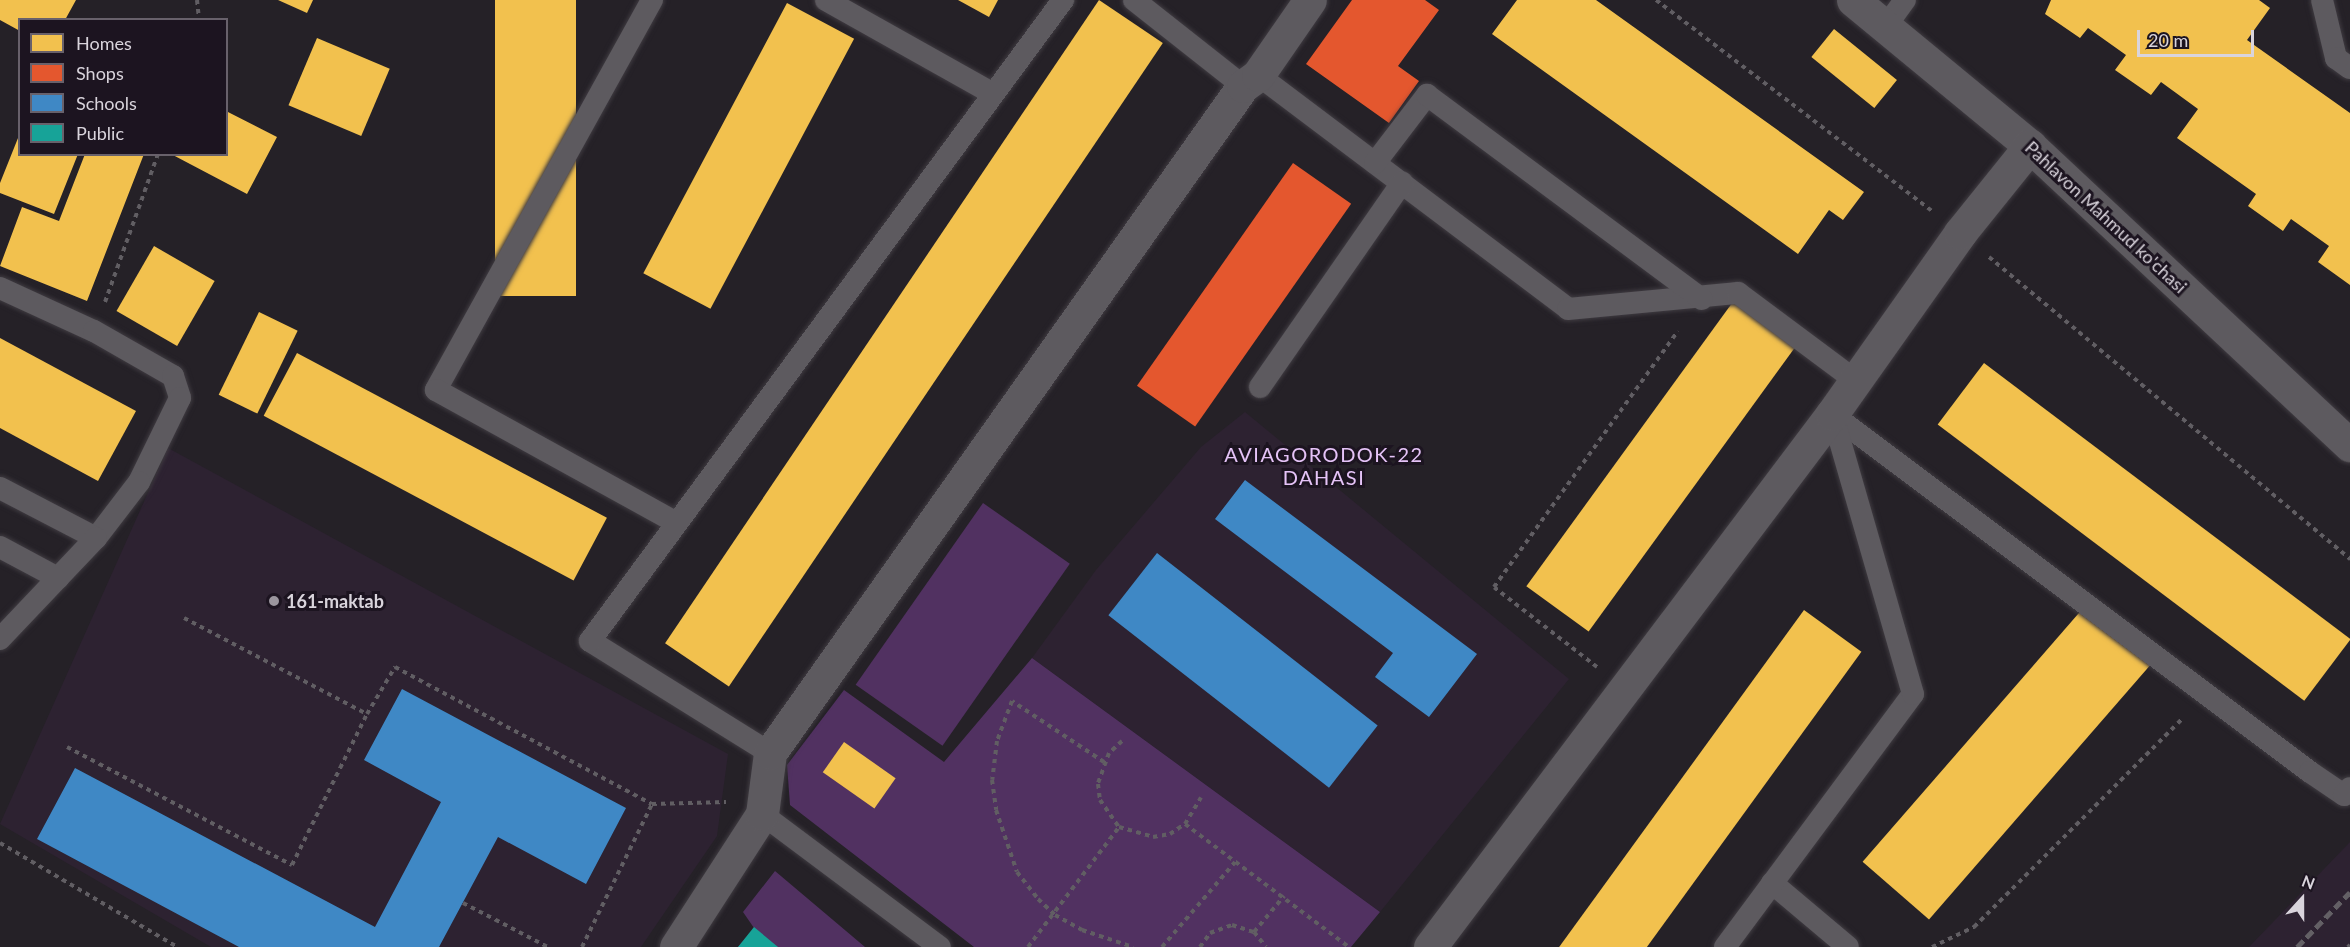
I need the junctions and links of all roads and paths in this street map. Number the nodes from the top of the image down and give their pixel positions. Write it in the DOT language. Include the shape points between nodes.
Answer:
graph roads {
  1 [pos="197,0"];
  2 [pos="652,0"];
  3 [pos="826,0"];
  4 [pos="1063,0"];
  5 [pos="1134,0"];
  6 [pos="1310,0"];
  7 [pos="1656,0"];
  8 [pos="1853,0"];
  9 [pos="1905,0"];
  10 [pos="2322,0"];
  11 [pos="199,18"];
  12 [pos="1886,26"];
  13 [pos="2350,68"];
  14 [pos="1251,80"];
  15 [pos="992,93"];
  16 [pos="2030,146"];
  17 [pos="157,156"];
  18 [pos="1375,163"];
  19 [pos="1402,183"];
  20 [pos="1960,232"];
  21 [pos="0,288"];
  22 [pos="1702,299"];
  23 [pos="94,331"];
  24 [pos="1856,381"];
  25 [pos="1260,387"];
  26 [pos="1832,414"];
  27 [pos="2350,445"];
  28 [pos="0,488"];
  29 [pos="677,524"];
  30 [pos="96,538"];
  31 [pos="0,547"];
  32 [pos="2350,559"];
  33 [pos="58,578"];
  34 [pos="184,618"];
  35 [pos="0,639"];
  36 [pos="1625,689"];
  37 [pos="2207,693"];
  38 [pos="367,714"];
  39 [pos="1122,741"];
  40 [pos="67,747"];
  41 [pos="770,753"];
  42 [pos="1104,762"];
  43 [pos="2350,788"];
  44 [pos="1201,797"];
  45 [pos="652,804"];
  46 [pos="762,808"];
  47 [pos="1185,824"];
  48 [pos="1119,827"];
  49 [pos="0,843"];
  50 [pos="1235,862"];
  51 [pos="1772,883"];
  52 [pos="1284,896"];
  53 [pos="463,903"];
  54 [pos="1055,915"];
  55 [pos="1254,932"];
  56 [pos="177,947"];
  57 [pos="548,947"];
  58 [pos="582,947"];
  59 [pos="676,947"];
  60 [pos="940,947"];
  61 [pos="1028,947"];
  62 [pos="1133,947"];
  63 [pos="1162,947"];
  64 [pos="1200,947"];
  65 [pos="1266,947"];
  66 [pos="1349,947"];
  67 [pos="1430,947"];
  68 [pos="1725,947"];
  69 [pos="1848,947"];
  70 [pos="1932,947"];
  1 -- 11 [label="path"];
  2 -- 29 [label="lane" via="436,390"];
  3 -- 15 [label="lane"];
  4 -- 15 [label="lane"];
  5 -- 14 [label="lane"];
  6 -- 14 [label="street"];
  7 -- 20 [label="path"];
  8 -- 12 [label="street, Pahlavon Mahmud ko'chasi"];
  9 -- 12 [label="lane"];
  10 -- 13 [label="lane" via="2336,58"];
  12 -- 16 [label="street, Pahlavon Mahmud ko'chasi"];
  14 -- 18 [label="lane"];
  14 -- 41 [label="street"];
  15 -- 29 [label="lane"];
  16 -- 20 [label="street"];
  16 -- 27 [label="street, Pahlavon Mahmud ko'chasi"];
  17 -- 23 [label="path"];
  18 -- 19 [label="lane"];
  18 -- 22 [label="lane" via="1427,95"];
  19 -- 22 [label="lane" via="1568,309"];
  19 -- 25 [label="lane"];
  20 -- 24 [label="street"];
  20 -- 32 [label="path"];
  21 -- 23 [label="lane"];
  22 -- 24 [label="lane" via="1738,292"];
  22 -- 36 [label="path" via="1494,587"];
  23 -- 30 [label="lane" via="173,376 180,399 139,482"];
  24 -- 26 [label="street"];
  26 -- 36 [label="street"];
  26 -- 37 [label="lane"];
  26 -- 51 [label="lane" via="1913,694"];
  28 -- 30 [label="lane"];
  29 -- 41 [label="lane" via="590,641"];
  30 -- 33 [label="lane"];
  31 -- 33 [label="lane"];
  33 -- 35 [label="lane"];
  34 -- 38 [label="path"];
  36 -- 67 [label="street"];
  37 -- 43 [label="lane" via="2344,795"];
  37 -- 70 [label="path" via="1974,927"];
  38 -- 40 [label="path" via="292,866"];
  38 -- 45 [label="path" via="395,667"];
  39 -- 42 [label="path"];
  41 -- 46 [label="street"];
  42 -- 48 [label="path" via="1098,784 1100,801"];
  42 -- 54 [label="path" via="1012,700 997,741 992,780 996,810 1017,872"];
  44 -- 47 [label="path"];
  45 -- 46 [label="path"];
  45 -- 58 [label="path"];
  46 -- 59 [label="street"];
  46 -- 60 [label="lane"];
  47 -- 48 [label="path" via="1170,834 1153,837"];
  47 -- 50 [label="path"];
  48 -- 54 [label="path"];
  49 -- 56 [label="path"];
  50 -- 52 [label="path"];
  50 -- 63 [label="path"];
  51 -- 68 [label="lane"];
  51 -- 69 [label="lane"];
  52 -- 55 [label="path"];
  52 -- 66 [label="path"];
  53 -- 57 [label="path"];
  54 -- 61 [label="path"];
  54 -- 62 [label="path" via="1082,930"];
  55 -- 64 [label="path" via="1232,925 1220,927"];
  55 -- 65 [label="path"];
}
